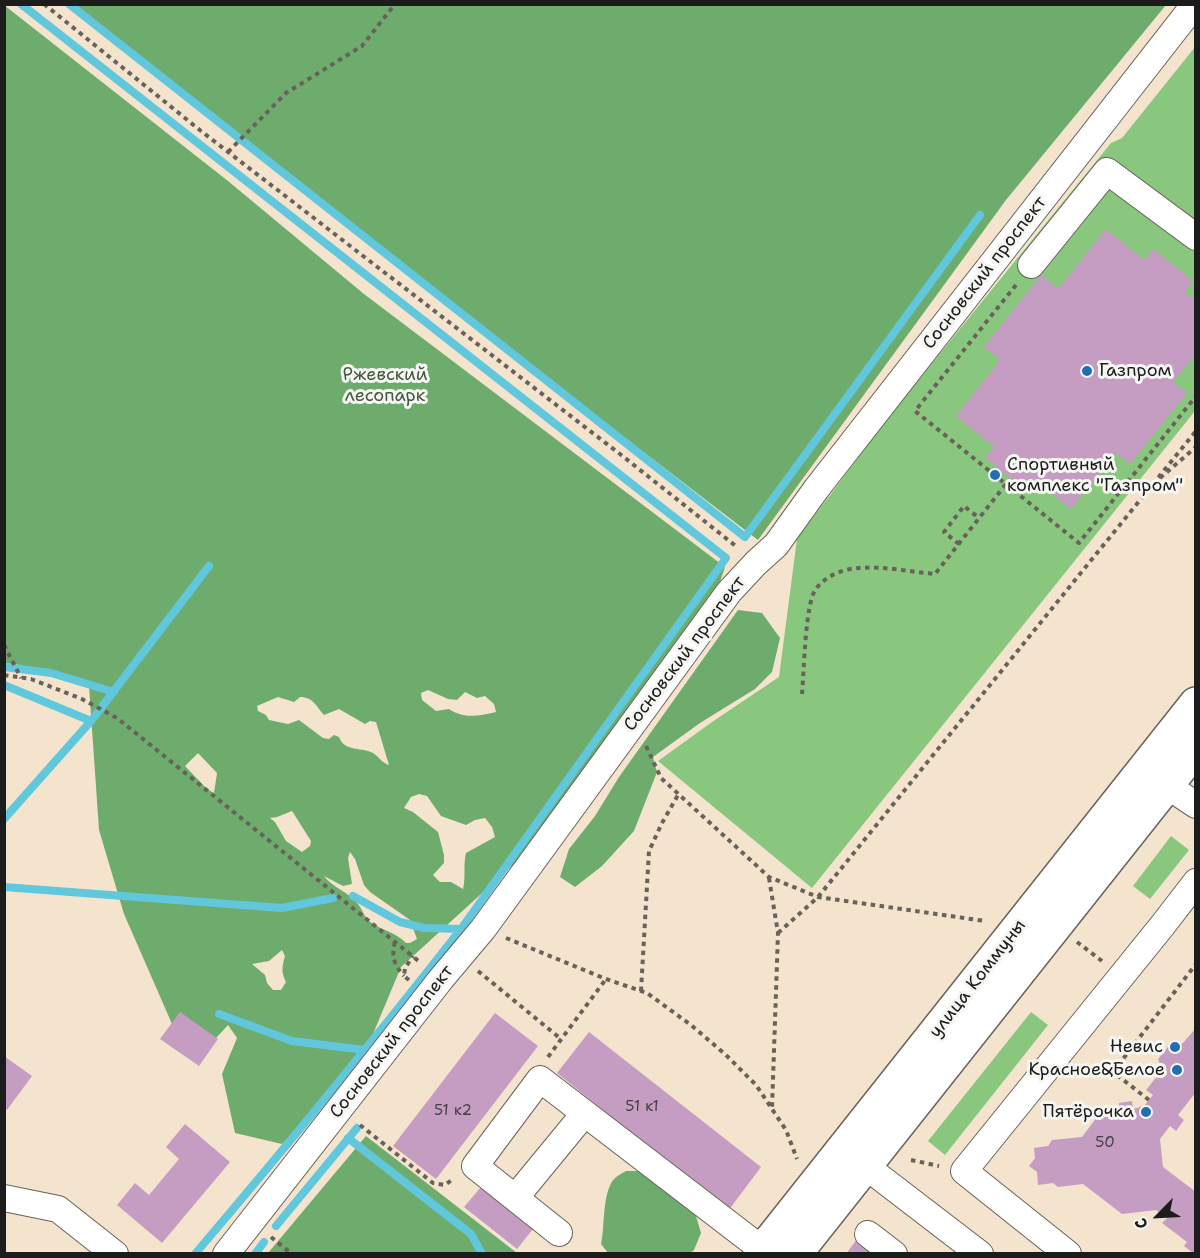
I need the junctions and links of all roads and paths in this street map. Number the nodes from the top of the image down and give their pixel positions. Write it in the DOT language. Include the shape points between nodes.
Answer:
graph roads {
  1 [pos="44,4"];
  2 [pos="395,4"];
  3 [pos="1195,4"];
  4 [pos="228,152"];
  5 [pos="1196,237"];
  6 [pos="1031,265"];
  7 [pos="1196,396"];
  8 [pos="1196,431"];
  9 [pos="1196,447"];
  10 [pos="1006,484"];
  11 [pos="1152,484"];
  12 [pos="979,518"];
  13 [pos="959,544"];
  14 [pos="756,562"];
  15 [pos="4,645"];
  16 [pos="4,675"];
  17 [pos="21,678"];
  18 [pos="802,694"];
  19 [pos="1196,704"];
  20 [pos="634,722"];
  21 [pos="1196,748"];
  22 [pos="1155,777"];
  23 [pos="678,795"];
  24 [pos="1196,805"];
  25 [pos="769,877"];
  26 [pos="1196,882"];
  27 [pos="818,897"];
  28 [pos="988,922"];
  29 [pos="483,929"];
  30 [pos="777,933"];
  31 [pos="395,942"];
  32 [pos="413,956"];
  33 [pos="460,957"];
  34 [pos="1196,964"];
  35 [pos="423,965"];
  36 [pos="404,976"];
  37 [pos="606,979"];
  38 [pos="414,983"];
  39 [pos="641,991"];
  40 [pos="561,1039"];
  41 [pos="540,1079"];
  42 [pos="1149,1100"];
  43 [pos="340,1109"];
  44 [pos="772,1109"];
  45 [pos="584,1114"];
  46 [pos="854,1157"];
  47 [pos="797,1160"];
  48 [pos="475,1166"];
  49 [pos="4,1198"];
  50 [pos="515,1198"];
  51 [pos="559,1233"];
  52 [pos="868,1234"];
  53 [pos="762,1252"];
  54 [pos="115,1254"];
  55 [pos="226,1254"];
  56 [pos="795,1254"];
  57 [pos="894,1254"];
  58 [pos="980,1254"];
  59 [pos="1068,1254"];
  1 -- 4 [label="path"];
  2 -- 4 [label="path" via="362,46 286,93"];
  3 -- 14 [label="street, Сосновский проспект" via="776,544"];
  4 -- 14 [label="path"];
  5 -- 6 [label="street" via="1107,171"];
  6 -- 10 [label="path" via="915,411"];
  7 -- 10 [label="path" via="1079,543"];
  8 -- 11 [label="path"];
  9 -- 11 [label="path"];
  10 -- 12 [label="path"];
  11 -- 27 [label="path"];
  12 -- 13 [label="path"];
  12 -- 13 [label="path" via="964,506 944,532"];
  13 -- 18 [label="path" via="935,574 862,567 842,570 814,590"];
  14 -- 20 [label="street, Сосновский проспект" via="729,592"];
  15 -- 17 [label="path"];
  16 -- 17 [label="path"];
  17 -- 31 [label="path" via="82,699 117,718"];
  19 -- 22 [label="main road, улица Коммуны"];
  20 -- 23 [label="path" via="661,778"];
  20 -- 29 [label="street, Сосновский проспект"];
  21 -- 22 [label="main road, улица Коммуны"];
  22 -- 24 [label="street"];
  22 -- 46 [label="main road, улица Коммуны"];
  23 -- 25 [label="path"];
  23 -- 39 [label="path" via="649,851"];
  25 -- 27 [label="path"];
  25 -- 30 [label="path"];
  26 -- 59 [label="street" via="964,1171"];
  27 -- 28 [label="path"];
  27 -- 30 [label="path"];
  29 -- 33 [label="street, Сосновский проспект"];
  29 -- 37 [label="path"];
  30 -- 44 [label="path"];
  31 -- 32 [label="path"];
  31 -- 36 [label="path" via="392,953"];
  32 -- 35 [label="path"];
  32 -- 36 [label="path"];
  33 -- 40 [label="path"];
  33 -- 43 [label="street, Сосновский проспект"];
  34 -- 42 [label="path" via="1113,1072"];
  36 -- 38 [label="path"];
  37 -- 39 [label="path"];
  37 -- 40 [label="path"];
  39 -- 44 [label="path" via="726,1055 756,1085"];
  40 -- 41 [label="path" via="539,1068"];
  41 -- 45 [label="street"];
  41 -- 48 [label="street"];
  43 -- 48 [label="path" via="433,1183 445,1185"];
  43 -- 55 [label="street, Сосновский проспект"];
  44 -- 47 [label="path" via="786,1130"];
  45 -- 50 [label="street"];
  45 -- 53 [label="street"];
  46 -- 53 [label="main road, улица Коммуны"];
  46 -- 56 [label="main road, улица Коммуны"];
  46 -- 58 [label="street"];
  48 -- 50 [label="street"];
  49 -- 54 [label="street" via="58,1209"];
  50 -- 51 [label="street"];
  52 -- 57 [label="street"];
}
